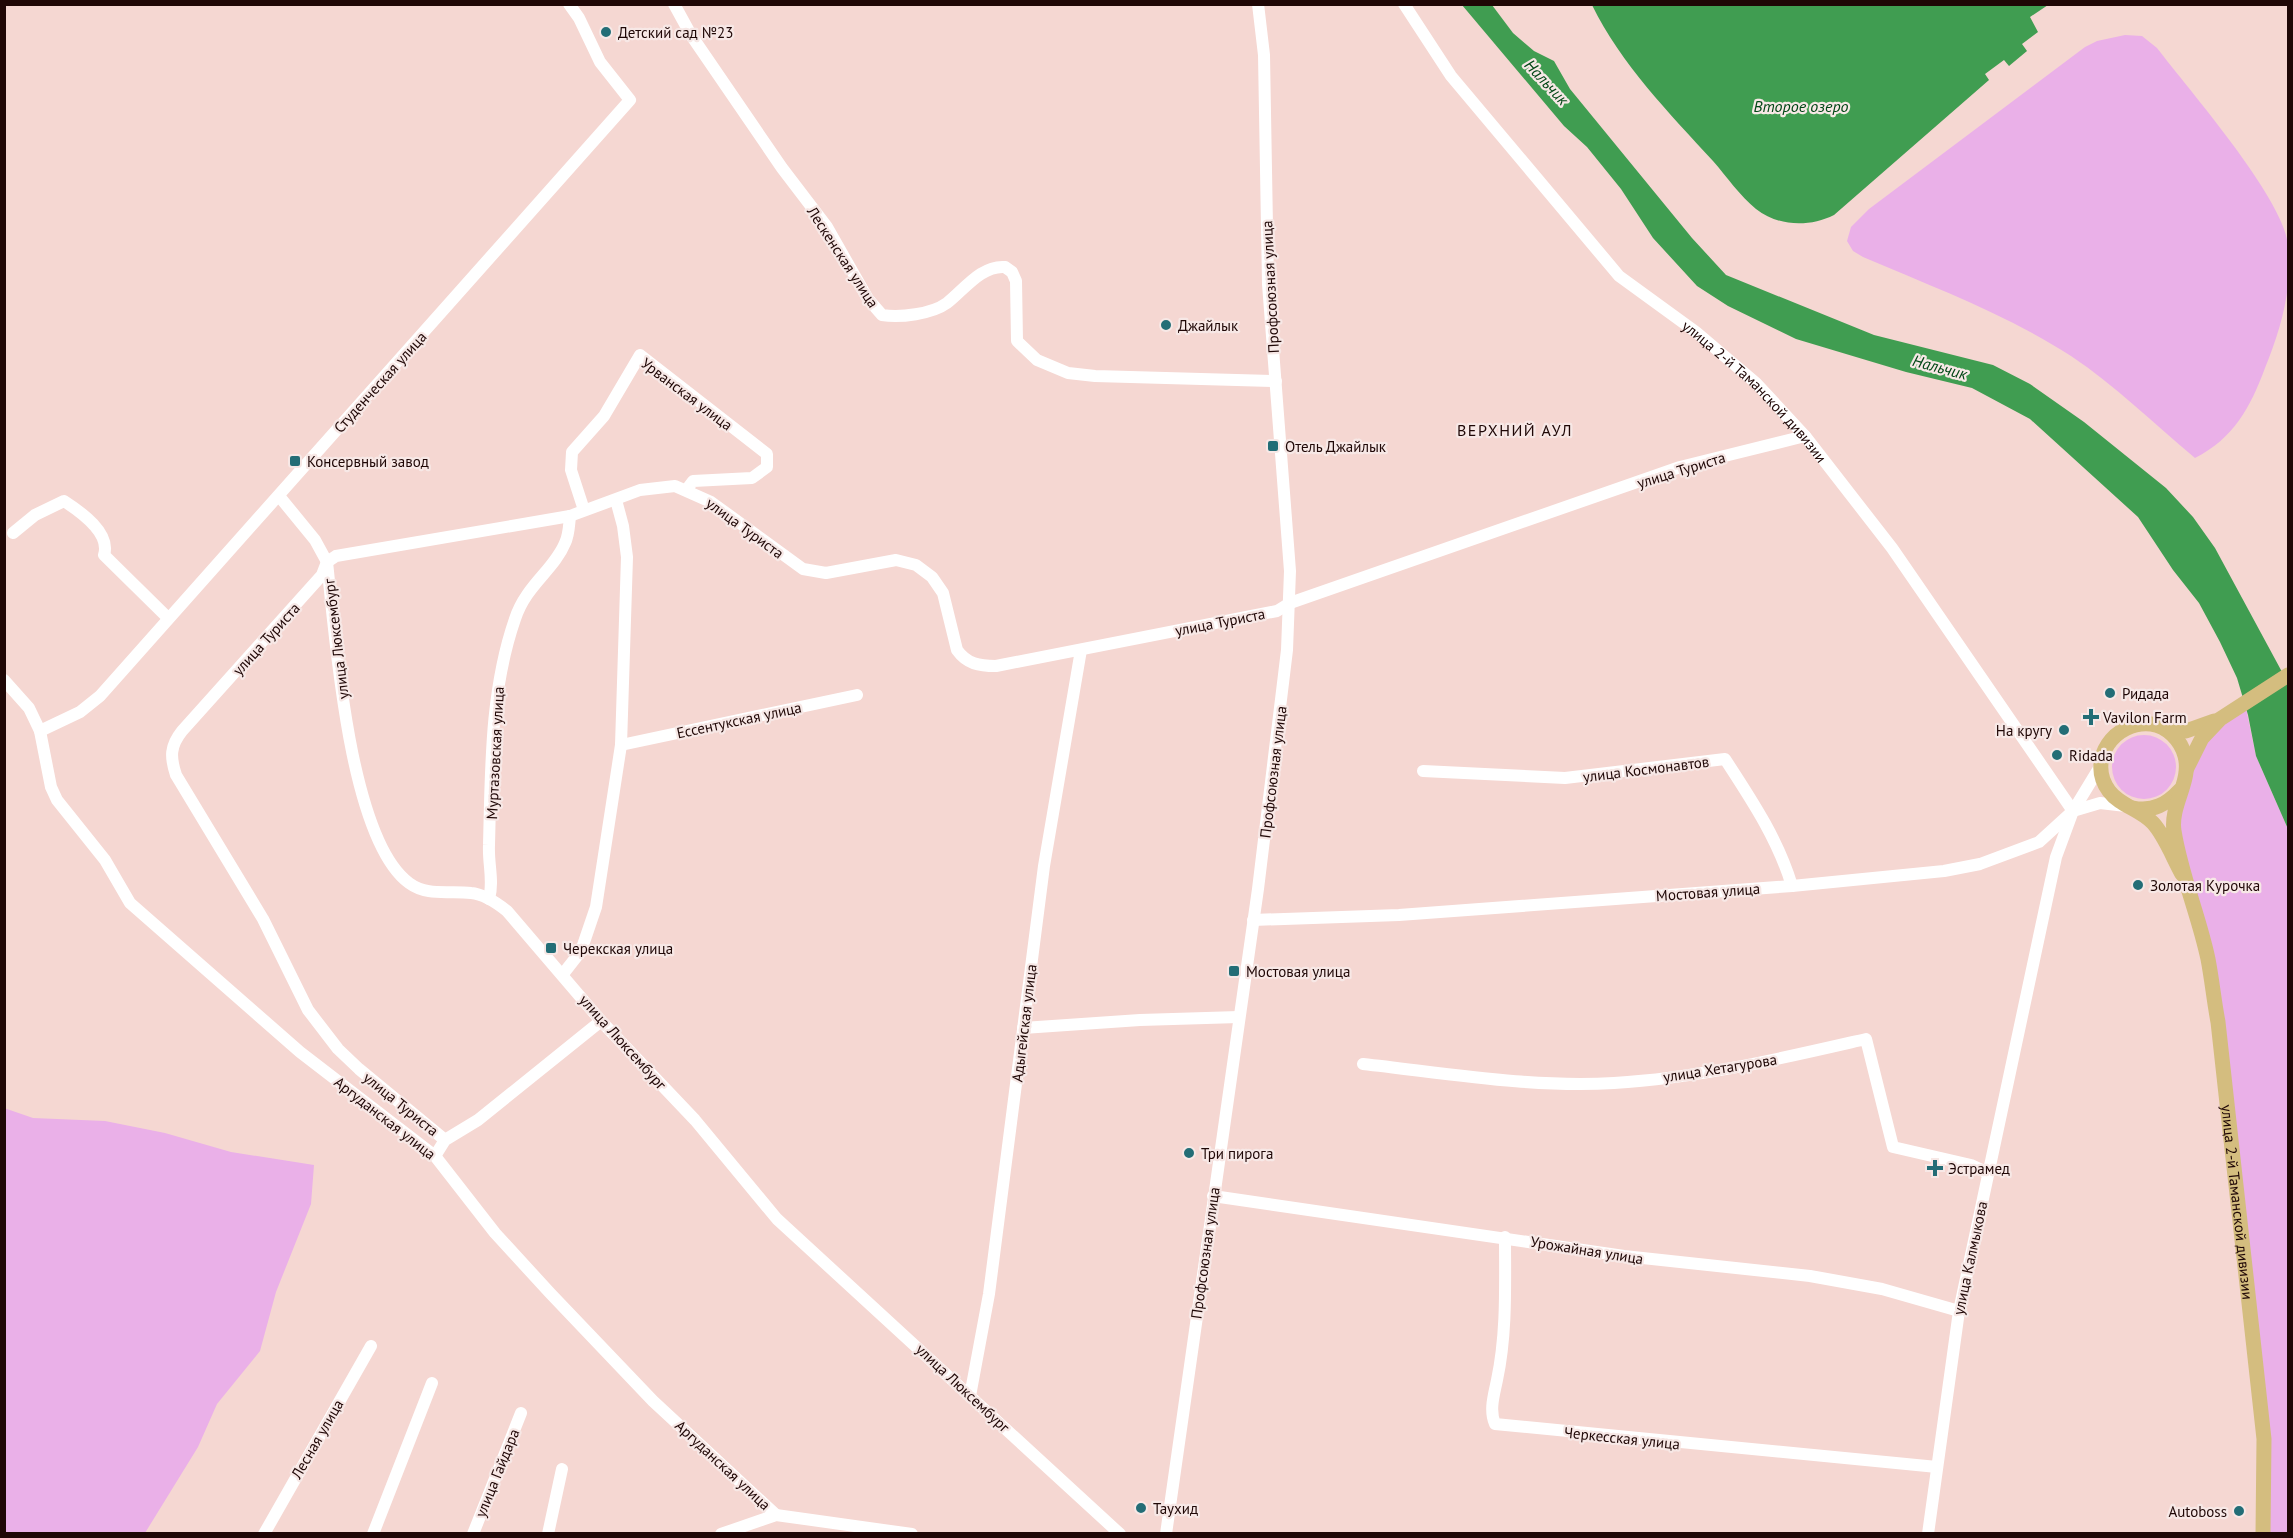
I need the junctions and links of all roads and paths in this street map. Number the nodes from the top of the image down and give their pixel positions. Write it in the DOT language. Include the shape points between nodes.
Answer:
graph roads {
  1 [pos="569,4"];
  2 [pos="674,4"];
  3 [pos="1258,4"];
  4 [pos="1404,4"];
  5 [pos="1276,381"];
  6 [pos="1805,436"];
  7 [pos="687,489"];
  8 [pos="279,496"];
  9 [pos="616,500"];
  10 [pos="584,510"];
  11 [pos="570,516"];
  12 [pos="13,533"];
  13 [pos="327,562"];
  14 [pos="1290,603"];
  15 [pos="168,618"];
  16 [pos="1080,650"];
  17 [pos="2289,675"];
  18 [pos="4,680"];
  19 [pos="857,695"];
  20 [pos="2224,716"];
  21 [pos="2167,730"];
  22 [pos="40,731"];
  23 [pos="621,745"];
  24 [pos="2101,765"];
  25 [pos="2187,768"];
  26 [pos="1423,771"];
  27 [pos="2180,790"];
  28 [pos="2128,807"];
  29 [pos="2073,811"];
  30 [pos="2182,874"];
  31 [pos="1791,886"];
  32 [pos="489,899"];
  33 [pos="1253,920"];
  34 [pos="563,974"];
  35 [pos="1239,1017"];
  36 [pos="601,1021"];
  37 [pos="1023,1029"];
  38 [pos="1363,1064"];
  39 [pos="445,1140"];
  40 [pos="435,1156"];
  41 [pos="1988,1173"];
  42 [pos="1213,1196"];
  43 [pos="1505,1237"];
  44 [pos="1959,1311"];
  45 [pos="371,1346"];
  46 [pos="432,1383"];
  47 [pos="970,1396"];
  48 [pos="521,1413"];
  49 [pos="1937,1467"];
  50 [pos="562,1468"];
  51 [pos="776,1515"];
  52 [pos="836,1529"];
  53 [pos="264,1533"];
  54 [pos="373,1533"];
  55 [pos="473,1533"];
  56 [pos="548,1533"];
  57 [pos="721,1533"];
  58 [pos="912,1533"];
  59 [pos="1119,1533"];
  60 [pos="1166,1533"];
  61 [pos="1928,1533"];
  62 [pos="2263,1533"];
  1 -- 8 [label="street, Студенческая улица" via="600,62 630,100"];
  2 -- 5 [label="street, Лескенская улица" via="782,168 827,227 868,299 882,315 939,308 986,271 1005,267 1016,281 1017,341 1051,368 1095,376"];
  3 -- 5 [label="street, Профсоюзная улица" via="1264,55 1268,284"];
  4 -- 6 [label="street, улица 2-й Таманской дивизии" via="1452,76 1619,276 1696,332 1756,383"];
  5 -- 14 [label="street, Профсоюзная улица"];
  6 -- 14 [label="street, улица Туриста" via="1680,467"];
  6 -- 29 [label="street, улица 2-й Таманской дивизии" via="1899,557"];
  7 -- 9 [label="street, улица Туриста" via="656,487"];
  7 -- 10 [label="street, Урванская улица" via="693,481 759,475 767,467 767,454 640,355 604,416 572,452 571,470"];
  7 -- 16 [label="street, улица Туриста" via="737,519 803,569 826,573 896,560 926,571 943,593 957,650 968,662 996,666"];
  8 -- 13 [label="street, улица Люксембург" via="315,540"];
  8 -- 15 [label="street, Студенческая улица"];
  9 -- 10 [label="street, улица Туриста"];
  9 -- 23 [label="street" via="627,557"];
  10 -- 11 [label="street, улица Туриста"];
  11 -- 13 [label="street, улица Туриста" via="336,556"];
  11 -- 32 [label="street, Муртазовская улица" via="562,550 519,606 499,679 494,720"];
  12 -- 15 [label="street" via="64,501 102,535 106,544 104,555"];
  13 -- 32 [label="street, улица Люксембург" via="349,734 372,824 384,854 406,881 421,890 474,893"];
  13 -- 39 [label="street, улица Туриста" via="322,576 178,736 172,746 173,767 267,926 308,1010 358,1069"];
  14 -- 16 [label="street, улица Туриста" via="1277,611"];
  14 -- 33 [label="street, Профсоюзная улица" via="1281,707"];
  15 -- 22 [label="street, Студенческая улица" via="90,706"];
  16 -- 37 [label="street, Адыгейская улица" via="1044,866"];
  17 -- 20 [label="main road"];
  18 -- 22 [label="street, Аргуданская улица" via="29,708"];
  19 -- 23 [label="street, Ессентукская улица"];
  20 -- 21 [label="main road" via="2186,731"];
  20 -- 25 [label="main road" via="2202,738"];
  21 -- 24 [label="main road" via="2142,723 2124,729 2109,741"];
  21 -- 25 [label="main road" via="2182,746"];
  22 -- 40 [label="street, Аргуданская улица" via="57,800 105,860 130,903 300,1052"];
  23 -- 34 [label="street" via="596,907 581,951"];
  24 -- 28 [label="main road" via="2108,790"];
  24 -- 29 [label="street"];
  25 -- 27 [label="main road"];
  26 -- 31 [label="street, улица Космонавтов" via="1565,778 1725,759 1771,836"];
  27 -- 28 [label="main road" via="2157,807"];
  27 -- 30 [label="main road" via="2174,829"];
  28 -- 29 [label="street" via="2100,803"];
  28 -- 30 [label="main road" via="2154,824"];
  29 -- 31 [label="street, Мостовая улица" via="2039,842 1980,864 1944,872"];
  29 -- 41 [label="street, улица Калмыкова" via="2056,857"];
  30 -- 62 [label="main road, улица 2-й Таманской дивизии" via="2207,958 2218,1022 2264,1428"];
  31 -- 33 [label="street, Мостовая улица" via="1399,915"];
  32 -- 34 [label="street, улица Люксембург" via="507,911"];
  33 -- 35 [label="street, Профсоюзная улица"];
  34 -- 36 [label="street, улица Люксембург"];
  35 -- 37 [label="street"];
  35 -- 42 [label="street, Профсоюзная улица"];
  36 -- 39 [label="street" via="478,1120"];
  36 -- 47 [label="street, улица Люксембург" via="695,1120 777,1219"];
  37 -- 47 [label="street, Адыгейская улица" via="989,1294"];
  38 -- 41 [label="street, улица Хетагурова" via="1517,1080 1612,1083 1738,1068 1866,1039 1893,1147 1971,1165"];
  39 -- 40 [label="street"];
  40 -- 51 [label="street, Аргуданская улица" via="495,1233 653,1401"];
  41 -- 44 [label="street, улица Калмыкова"];
  42 -- 43 [label="street, Урожайная улица"];
  42 -- 60 [label="street, Профсоюзная улица"];
  43 -- 44 [label="street, Урожайная улица" via="1624,1256 1809,1276 1882,1289"];
  43 -- 49 [label="street, Черкесская улица" via="1505,1328 1491,1415 1495,1424"];
  44 -- 49 [label="street, улица Калмыкова"];
  45 -- 53 [label="street, Лесная улица"];
  46 -- 54 [label="street"];
  47 -- 59 [label="street, улица Люксембург"];
  48 -- 55 [label="street, улица Гайдара"];
  49 -- 61 [label="street, улица Калмыкова"];
  50 -- 56 [label="street"];
  51 -- 52 [label="street"];
  51 -- 57 [label="street"];
  52 -- 58 [label="street"];
}
